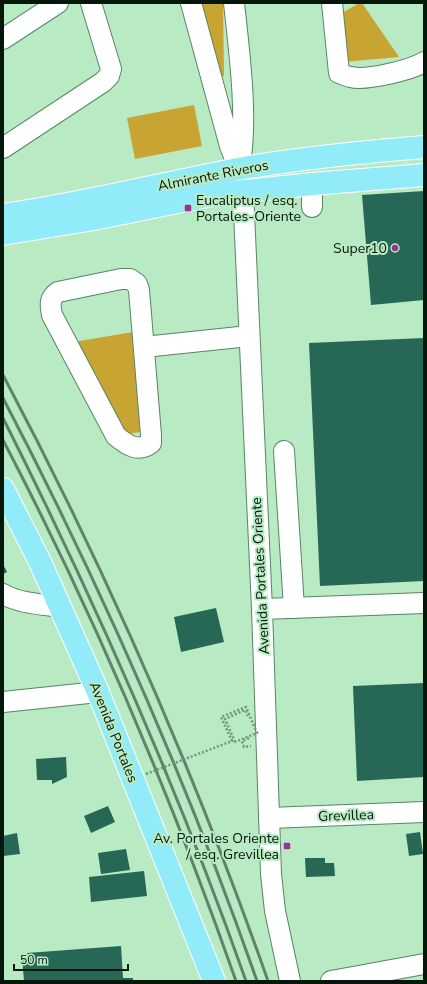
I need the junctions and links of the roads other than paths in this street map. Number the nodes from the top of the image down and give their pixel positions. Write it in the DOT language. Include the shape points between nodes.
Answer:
graph roads {
  1 [pos="58,3"];
  2 [pos="91,3"];
  3 [pos="191,3"];
  4 [pos="234,3"];
  5 [pos="333,4"];
  6 [pos="3,39"];
  7 [pos="424,62"];
  8 [pos="241,87"];
  9 [pos="215,88"];
  10 [pos="424,147"];
  11 [pos="3,148"];
  12 [pos="239,169"];
  13 [pos="424,176"];
  14 [pos="312,184"];
  15 [pos="243,191"];
  16 [pos="312,207"];
  17 [pos="3,215"];
  18 [pos="3,234"];
  19 [pos="248,336"];
  20 [pos="144,347"];
  21 [pos="284,451"];
  22 [pos="3,489"];
  23 [pos="3,594"];
  24 [pos="424,603"];
  25 [pos="61,607"];
  26 [pos="294,608"];
  27 [pos="262,609"];
  28 [pos="98,692"];
  29 [pos="3,702"];
  30 [pos="424,812"];
  31 [pos="269,818"];
  32 [pos="424,964"];
  33 [pos="214,981"];
  34 [pos="290,981"];
  35 [pos="331,981"];
  1 -- 6 [label="street"];
  2 -- 11 [label="street" via="111,69 109,76"];
  3 -- 9 [label="street, Avenida Portales Oriente"];
  4 -- 8 [label="street, Avenida Portales Oriente"];
  5 -- 7 [label="street" via="339,73 352,78 391,74"];
  8 -- 9 [label="street" via="229,92"];
  8 -- 12 [label="street, Avenida Portales Oriente" via="242,131"];
  9 -- 12 [label="street, Avenida Portales Oriente" via="230,146"];
  10 -- 12 [label="main road, Almirante Riveros" via="339,155"];
  12 -- 15 [label="street, Avenida Portales Oriente"];
  12 -- 17 [label="main road, Almirante Riveros"];
  13 -- 14 [label="main road, Almirante Riveros"];
  14 -- 15 [label="main road, Almirante Riveros"];
  14 -- 16 [label="street"];
  15 -- 18 [label="main road, Almirante Riveros"];
  15 -- 19 [label="street, Avenida Portales Oriente"];
  19 -- 20 [label="street"];
  19 -- 27 [label="street, Avenida Portales Oriente"];
  20 -- 20 [label="street" via="151,443 136,448 127,445 109,427 52,315 52,296 58,292 121,279 130,280 137,284 139,290"];
  21 -- 26 [label="street"];
  22 -- 25 [label="main road, Avenida Portales"];
  23 -- 25 [label="street" via="27,602"];
  24 -- 26 [label="street"];
  25 -- 28 [label="main road, Avenida Portales"];
  26 -- 27 [label="street"];
  27 -- 31 [label="street, Avenida Portales Oriente"];
  28 -- 29 [label="street"];
  28 -- 33 [label="main road, Avenida Portales"];
  30 -- 31 [label="street, Grevillea"];
  31 -- 34 [label="street, Avenida Portales Oriente" via="275,911"];
  32 -- 35 [label="street"];
}
